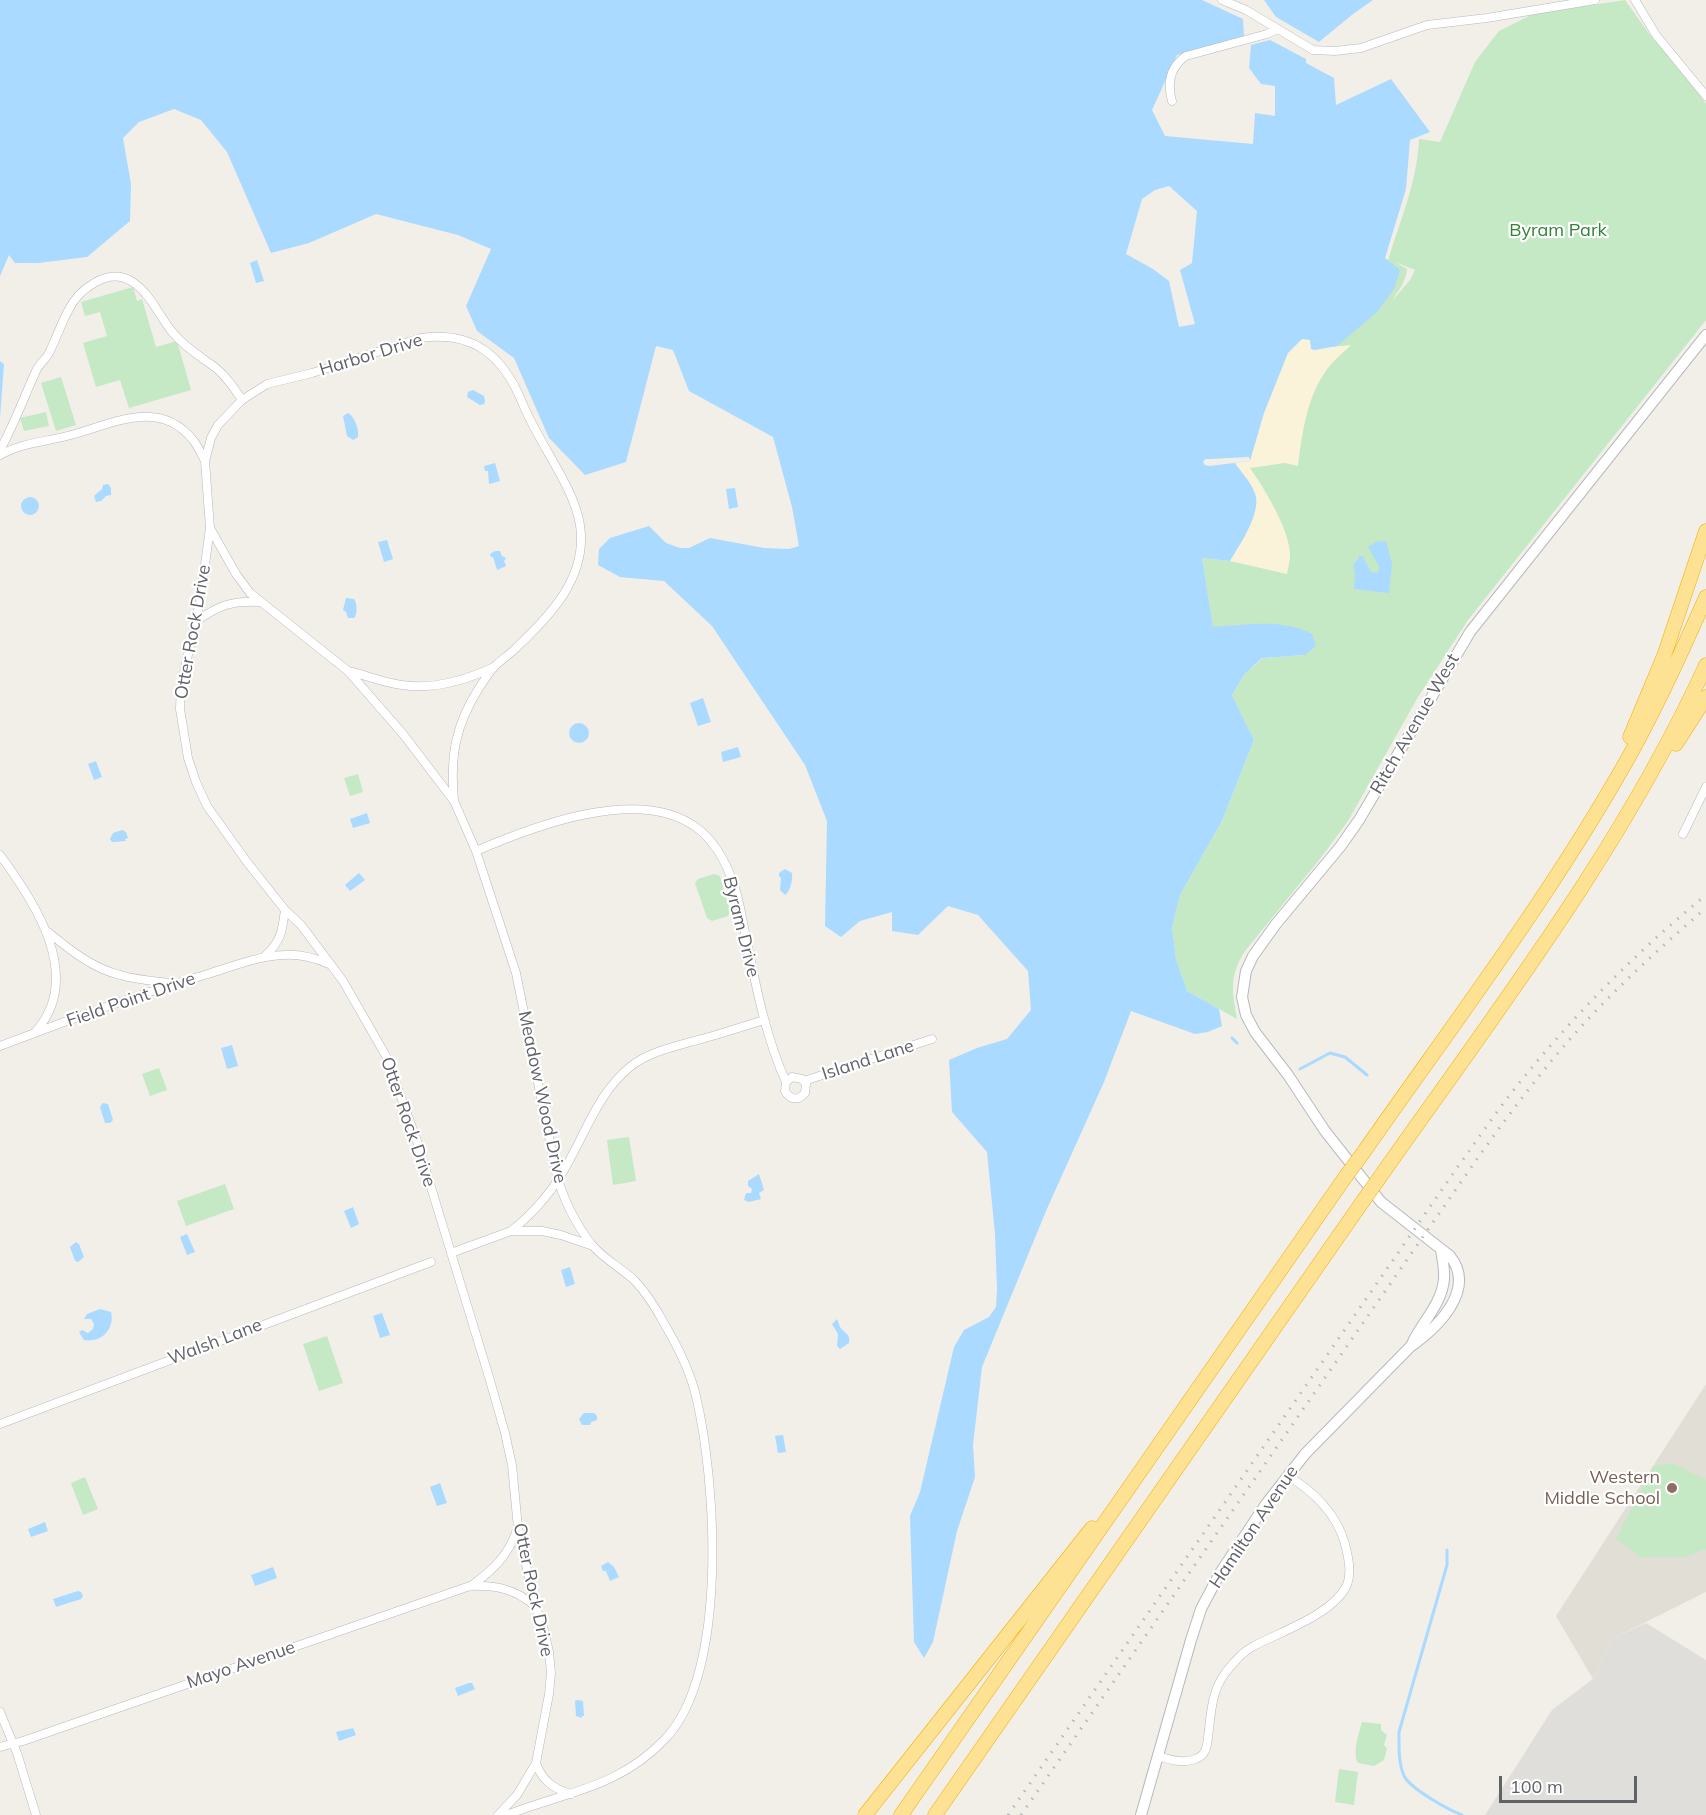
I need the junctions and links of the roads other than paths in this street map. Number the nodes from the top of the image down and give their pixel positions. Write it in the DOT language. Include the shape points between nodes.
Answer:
graph roads {
  1 [pos="1222,0"];
  2 [pos="1595,0"];
  3 [pos="1635,0"];
  4 [pos="1278,29"];
  5 [pos="1706,96"];
  6 [pos="1172,101"];
  7 [pos="1706,335"];
  8 [pos="242,400"];
  9 [pos="0,450"];
  10 [pos="0,455"];
  11 [pos="205,460"];
  12 [pos="210,528"];
  13 [pos="1706,531"];
  14 [pos="1706,597"];
  15 [pos="260,602"];
  16 [pos="195,622"];
  17 [pos="1706,665"];
  18 [pos="494,667"];
  19 [pos="348,671"];
  20 [pos="1706,697"];
  21 [pos="1706,787"];
  22 [pos="454,801"];
  23 [pos="1600,807"];
  24 [pos="1626,818"];
  25 [pos="1683,834"];
  26 [pos="476,850"];
  27 [pos="0,855"];
  28 [pos="285,910"];
  29 [pos="48,932"];
  30 [pos="263,958"];
  31 [pos="330,965"];
  32 [pos="174,984"];
  33 [pos="764,1020"];
  34 [pos="34,1033"];
  35 [pos="932,1039"];
  36 [pos="0,1046"];
  37 [pos="804,1081"];
  38 [pos="786,1082"];
  39 [pos="1325,1131"];
  40 [pos="557,1179"];
  41 [pos="511,1231"];
  42 [pos="594,1247"];
  43 [pos="1440,1249"];
  44 [pos="451,1253"];
  45 [pos="431,1262"];
  46 [pos="1410,1347"];
  47 [pos="0,1425"];
  48 [pos="1142,1470"];
  49 [pos="1288,1476"];
  50 [pos="518,1528"];
  51 [pos="470,1586"];
  52 [pos="536,1606"];
  53 [pos="0,1712"];
  54 [pos="13,1743"];
  55 [pos="0,1747"];
  56 [pos="1158,1756"];
  57 [pos="536,1763"];
  58 [pos="572,1794"];
  59 [pos="36,1815"];
  60 [pos="498,1815"];
  61 [pos="507,1815"];
  62 [pos="866,1815"];
  63 [pos="900,1815"];
  64 [pos="935,1815"];
  65 [pos="1141,1815"];
  1 -- 4 [label="street"];
  2 -- 4 [label="street" via="1427,25 1353,50 1313,50"];
  3 -- 5 [label="street" via="1656,35"];
  4 -- 6 [label="street" via="1186,56 1171,74 1168,88"];
  7 -- 39 [label="main road, Ritch Avenue West" via="1470,633 1359,820 1253,956 1243,984 1246,1015"];
  8 -- 9 [label="street" via="230,382 172,332 138,286 120,277 105,278 84,290 68,309"];
  8 -- 11 [label="street, Harbor Drive" via="218,425"];
  8 -- 18 [label="street, Harbor Drive" via="267,384 421,338 451,337 477,346 503,366 572,501 580,526 580,545 575,574 561,600 540,626"];
  10 -- 11 [label="street" via="25,444 143,416 180,428"];
  11 -- 12 [label="street, Harbor Drive"];
  12 -- 15 [label="street, Meadow Wood Drive" via="236,574"];
  12 -- 16 [label="street, Otter Rock Drive"];
  13 -- 23 [label="highway" via="1656,678"];
  14 -- 23 [label="highway" via="1649,720"];
  15 -- 16 [label="street" via="234,601"];
  15 -- 19 [label="street, Meadow Wood Drive"];
  16 -- 28 [label="street, Otter Rock Drive" via="181,686 180,709 188,758 207,806"];
  17 -- 24 [label="highway"];
  18 -- 19 [label="street, Harbor Drive" via="474,676 418,687"];
  18 -- 22 [label="street, Harbor Drive" via="469,704 459,729 452,761"];
  19 -- 22 [label="street, Meadow Wood Drive"];
  20 -- 24 [label="highway"];
  21 -- 25 [label="street"];
  22 -- 26 [label="street, Meadow Wood Drive"];
  23 -- 48 [label="highway, bridge"];
  24 -- 64 [label="highway, bridge" via="1571,903"];
  26 -- 33 [label="street, Byram Drive" via="572,817 606,810 660,812 688,822 710,841 734,884"];
  26 -- 40 [label="street, Meadow Wood Drive" via="516,973"];
  27 -- 29 [label="street"];
  28 -- 30 [label="street" via="277,946"];
  28 -- 31 [label="street, Otter Rock Drive"];
  29 -- 32 [label="street" via="103,969"];
  29 -- 34 [label="street" via="54,954 55,994 44,1022"];
  30 -- 31 [label="street, Field Point Drive" via="303,956"];
  30 -- 32 [label="street, Field Point Drive"];
  31 -- 44 [label="street, Otter Rock Drive" via="358,1004 390,1064"];
  32 -- 34 [label="street, Field Point Drive"];
  33 -- 38 [label="street, Byram Drive"];
  33 -- 40 [label="street" via="657,1053 632,1065 597,1105"];
  34 -- 36 [label="street, Field Point Drive"];
  35 -- 37 [label="street, Island Lane"];
  37 -- 38 [label="street" via="794,1077"];
  37 -- 38 [label="street, Byram Drive" via="805,1093 794,1099 786,1093"];
  39 -- 43 [label="main road, Hamilton Avenue" via="1381,1202"];
  40 -- 41 [label="street" via="534,1211"];
  40 -- 42 [label="street, Meadow Wood Drive" via="580,1228"];
  41 -- 42 [label="street" via="542,1231"];
  41 -- 44 [label="street"];
  42 -- 58 [label="street, Meadow Wood Drive" via="636,1282 677,1346 693,1386 711,1501 711,1581 703,1662 679,1722 632,1766"];
  43 -- 46 [label="main road, Hamilton Avenue" via="1442,1289"];
  43 -- 46 [label="main road, Hamilton Avenue" via="1457,1264 1459,1290 1437,1324"];
  44 -- 50 [label="street, Otter Rock Drive" via="505,1433"];
  45 -- 47 [label="street, Walsh Lane"];
  46 -- 49 [label="main road, Hamilton Avenue"];
  48 -- 62 [label="highway" via="1068,1556"];
  48 -- 63 [label="highway"];
  49 -- 56 [label="main road, Hamilton Avenue" via="1230,1557 1202,1609"];
  49 -- 56 [label="street" via="1331,1512 1348,1560 1347,1584 1318,1613 1252,1647 1224,1674 1214,1697 1202,1755 1181,1762"];
  50 -- 51 [label="street, Mayo Avenue" via="501,1562"];
  50 -- 52 [label="street, Otter Rock Drive"];
  51 -- 52 [label="street, Mayo Avenue" via="506,1588"];
  51 -- 54 [label="street, Mayo Avenue"];
  52 -- 57 [label="street, Otter Rock Drive" via="546,1637 550,1673"];
  53 -- 54 [label="street"];
  54 -- 55 [label="street, Mayo Avenue"];
  54 -- 59 [label="street"];
  56 -- 65 [label="main road, Hamilton Avenue"];
  57 -- 58 [label="street" via="545,1781"];
  57 -- 60 [label="street, Otter Rock Drive" via="518,1795"];
  58 -- 61 [label="street, Meadow Wood Drive"];
}
